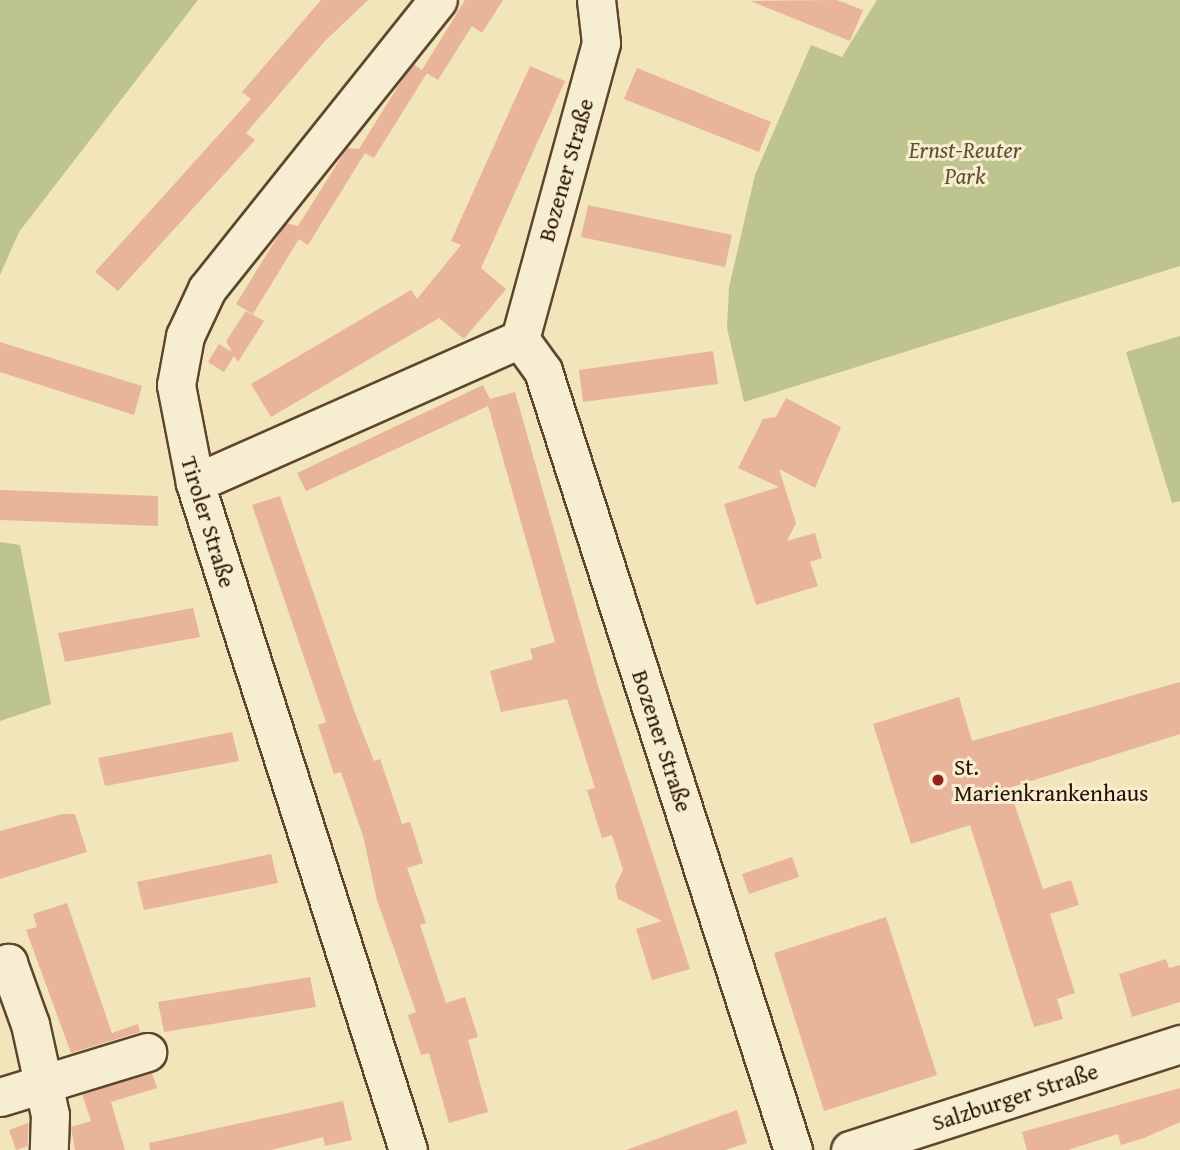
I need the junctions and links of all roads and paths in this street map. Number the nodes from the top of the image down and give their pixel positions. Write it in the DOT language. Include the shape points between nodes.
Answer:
graph roads {
  1 [pos="438,0"];
  2 [pos="596,0"];
  3 [pos="520,339"];
  4 [pos="195,483"];
  5 [pos="3,954"];
  6 [pos="1180,1044"];
  7 [pos="147,1052"];
  8 [pos="44,1083"];
  9 [pos="0,1097"];
  10 [pos="392,1106"];
  11 [pos="48,1150"];
  12 [pos="385,1150"];
  13 [pos="408,1150"];
  14 [pos="793,1150"];
  15 [pos="850,1150"];
  1 -- 4 [label="street, Tiroler Straße" via="196,309 176,385"];
  2 -- 3 [label="street, Bozener Straße" via="601,43"];
  3 -- 4 [label="street"];
  3 -- 14 [label="street, Bozener Straße" via="543,371"];
  4 -- 10 [label="street, Tiroler Straße"];
  5 -- 8 [label="street"];
  6 -- 15 [label="street, Salzburger Straße"];
  7 -- 8 [label="street"];
  8 -- 9 [label="street"];
  8 -- 11 [label="street"];
  10 -- 12 [label="street, Tiroler Straße"];
  10 -- 13 [label="street, Tiroler Straße"];
}
